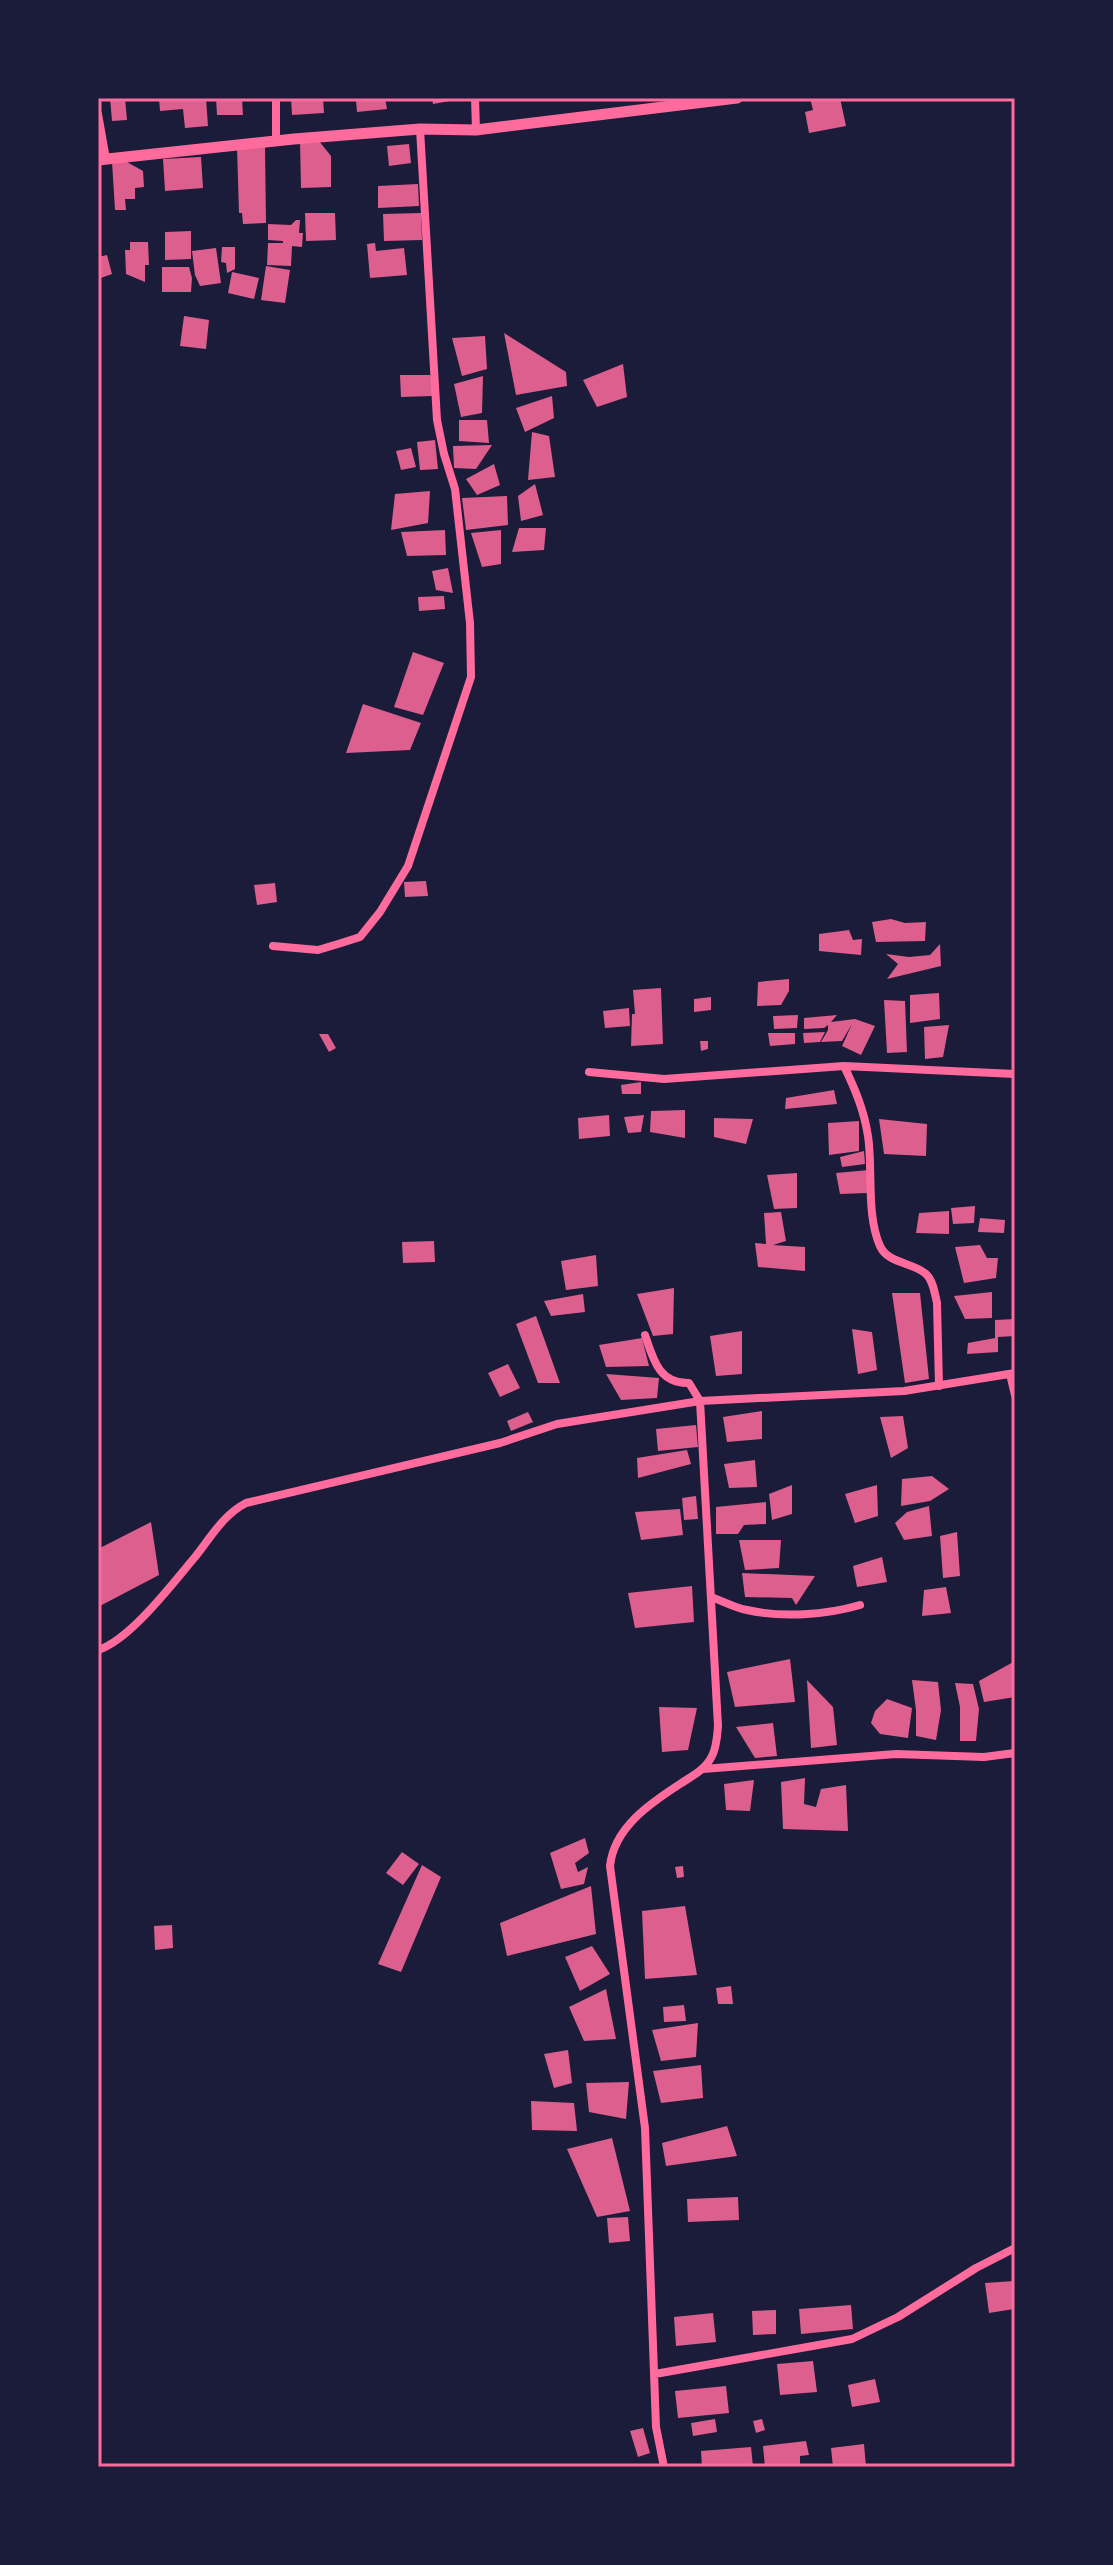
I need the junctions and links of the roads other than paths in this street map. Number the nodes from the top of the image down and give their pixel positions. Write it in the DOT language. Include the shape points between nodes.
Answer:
graph roads {
  1 [pos="276,98"];
  2 [pos="475,98"];
  3 [pos="730,99"];
  4 [pos="98,114"];
  5 [pos="420,129"];
  6 [pos="476,130"];
  7 [pos="276,142"];
  8 [pos="102,160"];
  9 [pos="273,946"];
  10 [pos="844,1066"];
  11 [pos="589,1072"];
  12 [pos="1015,1074"];
  13 [pos="645,1335"];
  14 [pos="1012,1373"];
  15 [pos="939,1386"];
  16 [pos="1015,1395"];
  17 [pos="700,1401"];
  18 [pos="711,1597"];
  19 [pos="860,1605"];
  20 [pos="98,1650"];
  21 [pos="1015,1753"];
  22 [pos="703,1769"];
  23 [pos="1015,2248"];
  24 [pos="655,2374"];
  25 [pos="664,2467"];
  1 -- 7 [label="street"];
  2 -- 6 [label="street"];
  3 -- 6 [label="street"];
  4 -- 8 [label="street"];
  5 -- 6 [label="street"];
  5 -- 7 [label="street"];
  5 -- 9 [label="street" via="437,420 455,489 471,677 408,866 380,912 360,937 338,944 318,950"];
  7 -- 8 [label="street"];
  10 -- 11 [label="street" via="664,1079"];
  10 -- 12 [label="street"];
  10 -- 15 [label="street" via="860,1099 868,1136 879,1245 884,1254 927,1274 934,1290"];
  13 -- 17 [label="street" via="659,1370 675,1383 689,1383"];
  14 -- 15 [label="street"];
  14 -- 16 [label="street"];
  15 -- 17 [label="street"];
  17 -- 18 [label="street"];
  17 -- 20 [label="street" via="557,1424 500,1443 246,1503 223,1520 133,1628"];
  18 -- 19 [label="street" via="747,1610 798,1614"];
  18 -- 22 [label="street" via="718,1726 717,1743"];
  21 -- 22 [label="street" via="896,1754"];
  22 -- 24 [label="street" via="639,1814 618,1837 610,1866 645,2128"];
  23 -- 24 [label="street" via="852,2339"];
  24 -- 25 [label="street" via="656,2427"];
}
